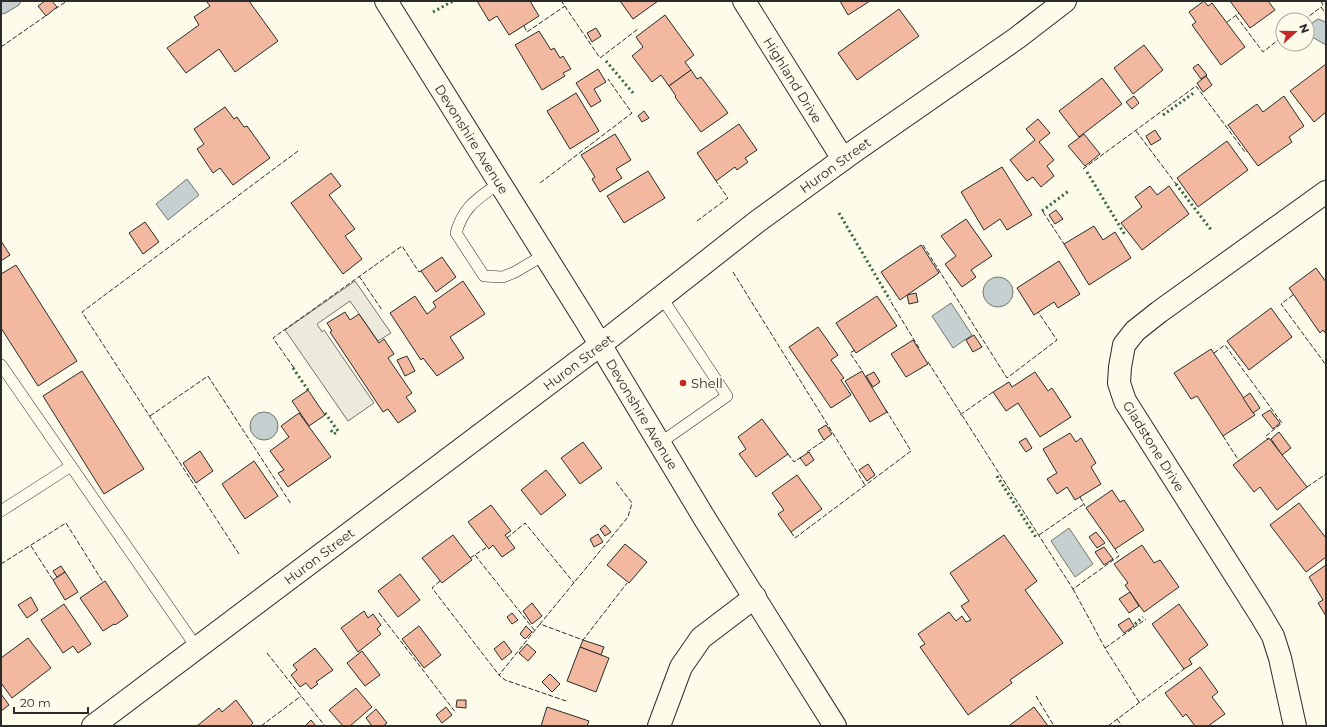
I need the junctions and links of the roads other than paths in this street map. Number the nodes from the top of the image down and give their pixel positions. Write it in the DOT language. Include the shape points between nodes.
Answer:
graph roads {
  1 [pos="386,1"];
  2 [pos="744,1"];
  3 [pos="1065,1"];
  4 [pos="843,159"];
  5 [pos="499,182"];
  6 [pos="1326,192"];
  7 [pos="544,255"];
  8 [pos="662,298"];
  9 [pos="600,345"];
  10 [pos="1,365"];
  11 [pos="660,443"];
  12 [pos="71,466"];
  13 [pos="1,511"];
  14 [pos="755,597"];
  15 [pos="197,648"];
  16 [pos="101,724"];
  17 [pos="659,726"];
  18 [pos="835,726"];
  19 [pos="1295,726"];
  1 -- 5 [label="street, Devonshire Avenue"];
  2 -- 4 [label="street, Highland Drive"];
  3 -- 4 [label="street, Huron Street" via="1017,38"];
  4 -- 8 [label="street, Huron Street" via="758,221"];
  5 -- 7 [label="street, Devonshire Avenue"];
  5 -- 7 [label="lane" via="469,206 456,232 484,276 502,277"];
  6 -- 19 [label="street, Gladstone Drive" via="1135,331 1124,345 1119,383 1125,402 1273,636"];
  7 -- 9 [label="street, Devonshire Avenue"];
  8 -- 9 [label="street, Huron Street"];
  8 -- 11 [label="lane" via="727,396"];
  9 -- 11 [label="street, Devonshire Avenue"];
  9 -- 15 [label="street, Huron Street"];
  10 -- 12 [label="lane"];
  11 -- 14 [label="street, Devonshire Avenue"];
  12 -- 13 [label="lane"];
  12 -- 15 [label="lane"];
  14 -- 17 [label="street" via="701,638 681,667"];
  14 -- 18 [label="street, Devonshire Avenue"];
  15 -- 16 [label="street, Huron Street"];
}
